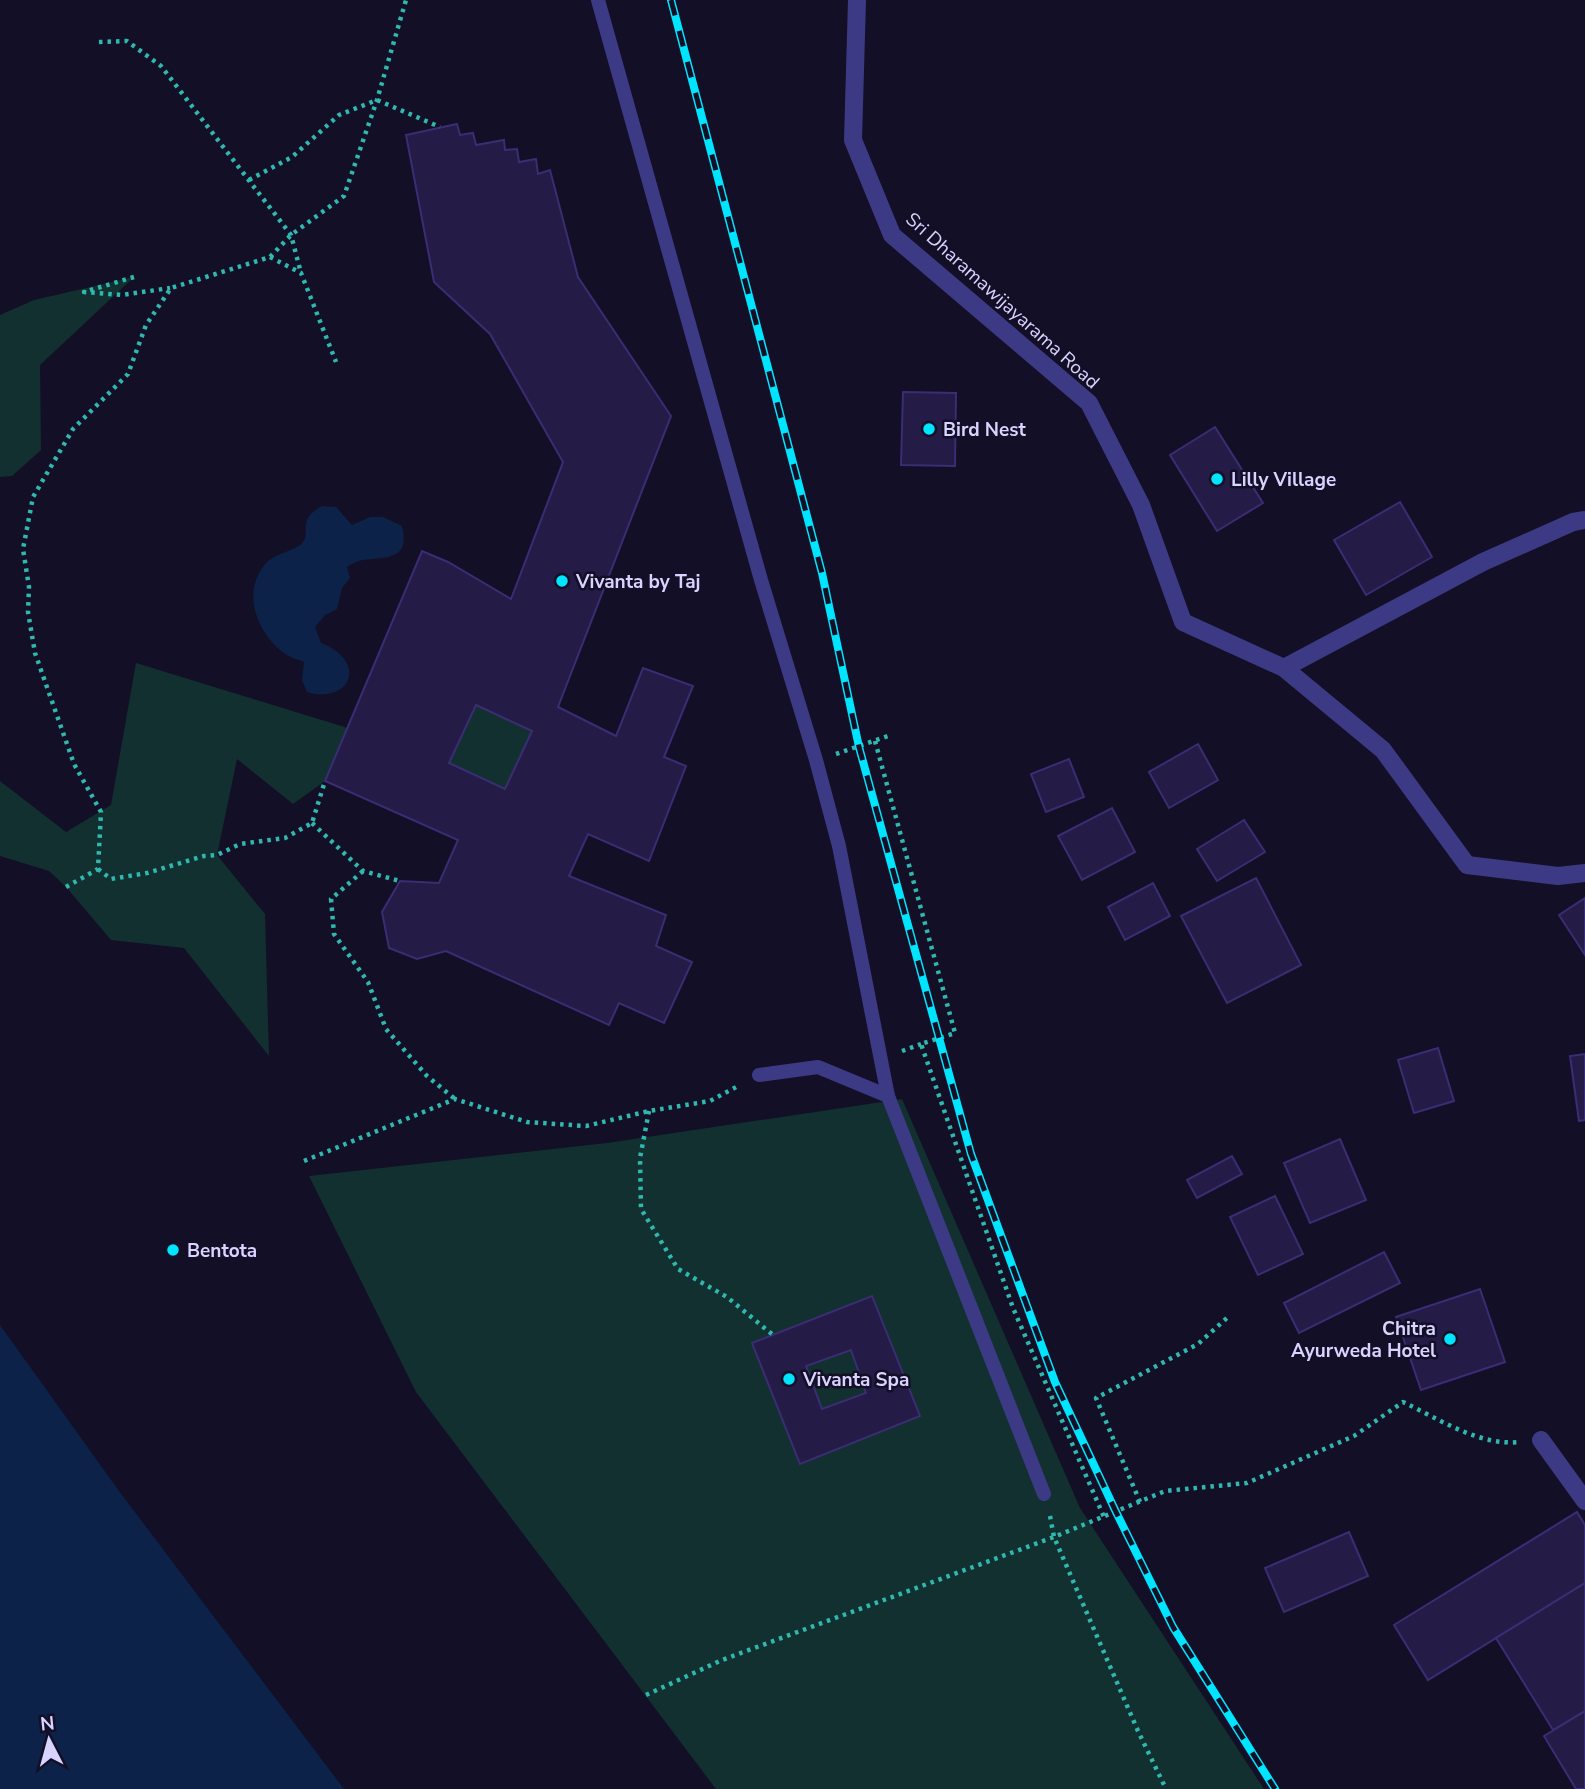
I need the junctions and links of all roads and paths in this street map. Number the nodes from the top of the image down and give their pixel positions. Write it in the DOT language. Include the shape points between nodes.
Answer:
graph roads {
  1 [pos="406,0"];
  2 [pos="598,0"];
  3 [pos="857,0"];
  4 [pos="99,42"];
  5 [pos="377,100"];
  6 [pos="440,127"];
  7 [pos="249,180"];
  8 [pos="291,235"];
  9 [pos="270,257"];
  10 [pos="301,273"];
  11 [pos="134,277"];
  12 [pos="171,288"];
  13 [pos="336,362"];
  14 [pos="1585,520"];
  15 [pos="1284,668"];
  16 [pos="888,736"];
  17 [pos="875,741"];
  18 [pos="859,747"];
  19 [pos="325,781"];
  20 [pos="312,823"];
  21 [pos="98,869"];
  22 [pos="363,870"];
  23 [pos="1585,873"];
  24 [pos="400,881"];
  25 [pos="66,887"];
  26 [pos="760,1074"];
  27 [pos="888,1096"];
  28 [pos="456,1099"];
  29 [pos="649,1111"];
  30 [pos="304,1161"];
  31 [pos="1228,1317"];
  32 [pos="773,1335"];
  33 [pos="1541,1440"];
  34 [pos="1044,1494"];
  35 [pos="1140,1502"];
  36 [pos="1585,1502"];
  37 [pos="1104,1517"];
  38 [pos="1054,1537"];
  39 [pos="646,1695"];
  40 [pos="1166,1789"];
  1 -- 5 [label="path"];
  2 -- 27 [label="lane" via="839,846"];
  3 -- 15 [label="street, Sri Dharamawijayarama Road" via="853,141 892,234 1089,403 1141,505 1183,622"];
  4 -- 7 [label="path" via="127,41 161,66"];
  5 -- 6 [label="path"];
  5 -- 7 [label="path" via="339,115 292,157"];
  5 -- 8 [label="path" via="344,196"];
  7 -- 8 [label="path"];
  8 -- 9 [label="path"];
  8 -- 10 [label="path"];
  9 -- 10 [label="path"];
  9 -- 12 [label="path"];
  10 -- 13 [label="path"];
  11 -- 12 [label="path" via="84,292 122,295"];
  12 -- 21 [label="path" via="146,325 128,374 72,429 33,497 23,549 35,653 74,764 101,812"];
  14 -- 15 [label="street" via="1483,562"];
  15 -- 23 [label="street, Sri Dharamawijayarama Road" via="1383,750 1467,865 1558,876"];
  16 -- 17 [label="path"];
  17 -- 18 [label="path"];
  17 -- 37 [label="path" via="955,1033 921,1044 1013,1308"];
  19 -- 20 [label="path"];
  20 -- 21 [label="path" via="285,838 240,844 217,855 147,873 111,878"];
  20 -- 22 [label="path"];
  21 -- 25 [label="path"];
  22 -- 24 [label="path"];
  22 -- 28 [label="path" via="331,899 334,934 368,982 386,1029 427,1076"];
  26 -- 27 [label="lane" via="818,1067"];
  26 -- 29 [label="path" via="710,1101"];
  27 -- 34 [label="lane"];
  28 -- 29 [label="path" via="527,1122 586,1126"];
  28 -- 30 [label="path"];
  29 -- 32 [label="path" via="640,1158 641,1209 678,1269 727,1297"];
  31 -- 35 [label="path" via="1198,1344 1096,1398"];
  33 -- 35 [label="path" via="1511,1443 1477,1437 1403,1402 1354,1436 1247,1483 1165,1491"];
  33 -- 36 [label="street"];
  34 -- 38 [label="path"];
  35 -- 37 [label="path"];
  37 -- 38 [label="path"];
  38 -- 39 [label="path" via="722,1660"];
  38 -- 40 [label="path"];
}
